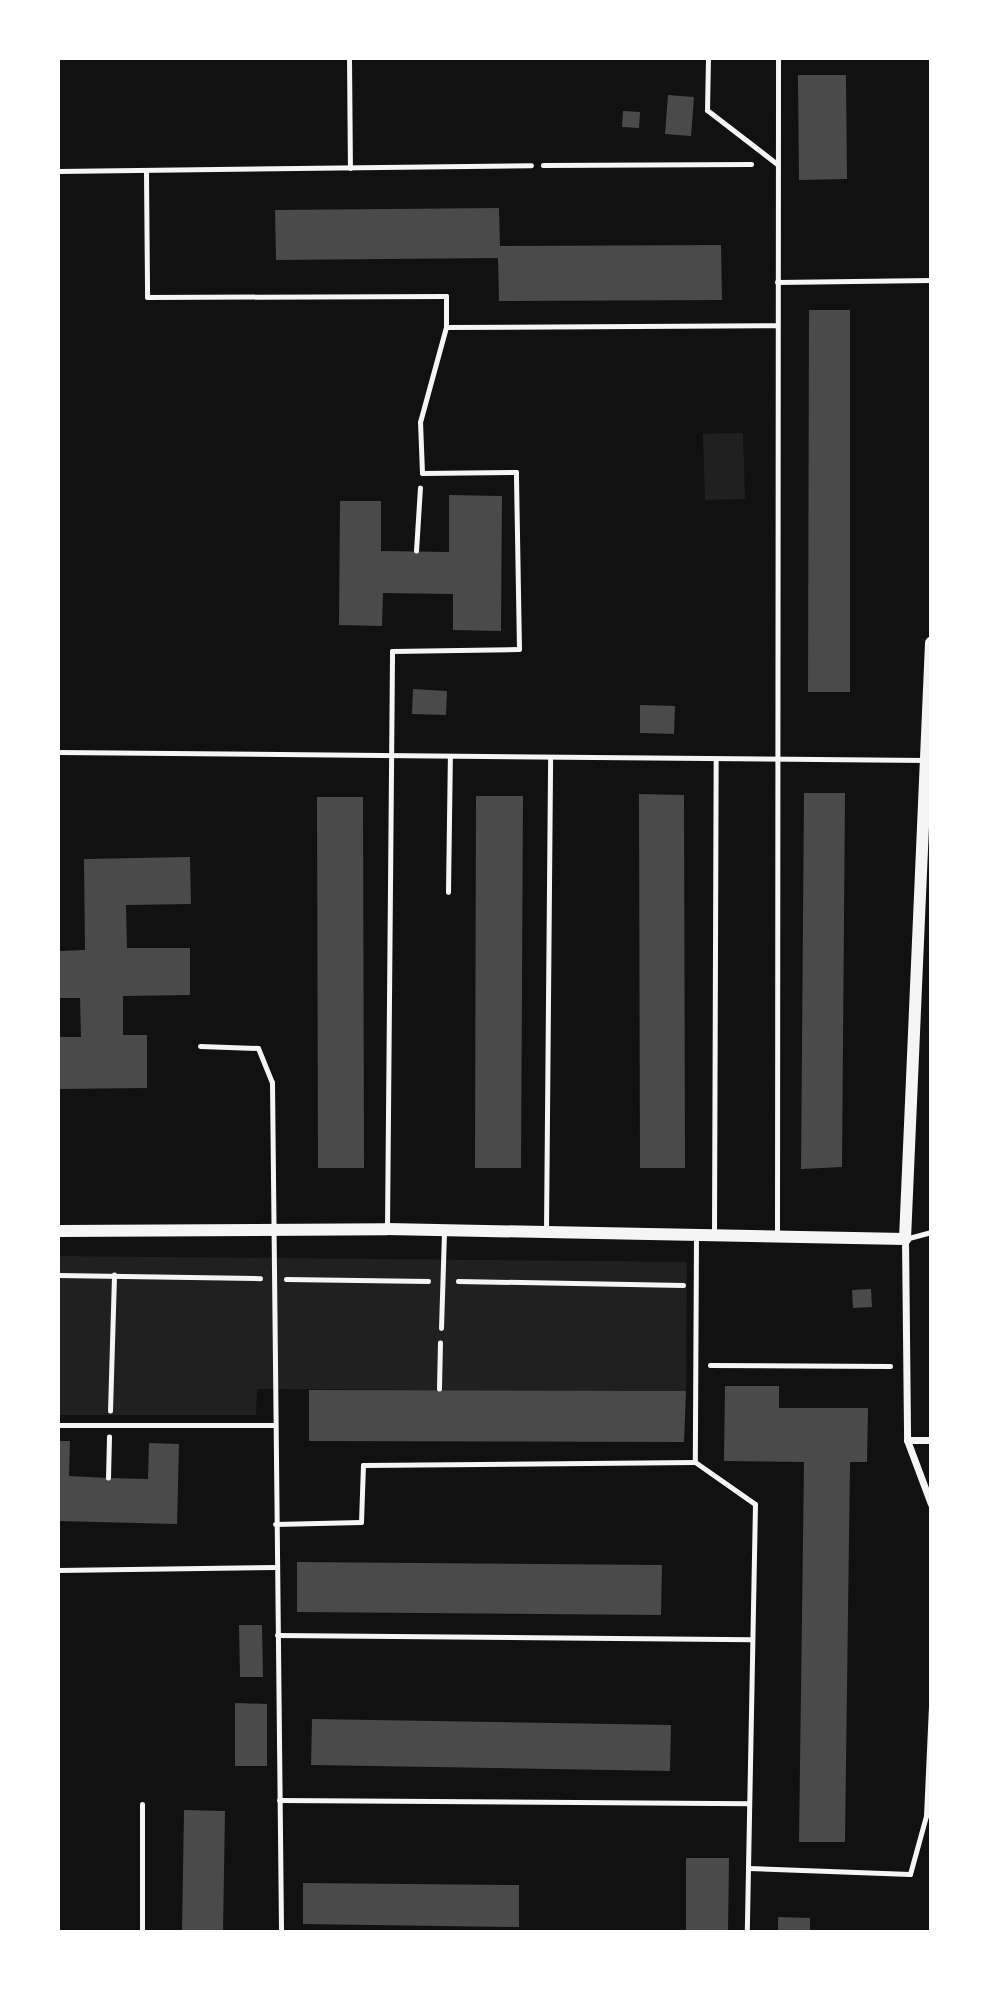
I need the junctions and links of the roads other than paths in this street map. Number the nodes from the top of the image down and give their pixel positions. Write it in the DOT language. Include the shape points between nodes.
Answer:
graph roads {
  1 [pos="349,58"];
  2 [pos="708,58"];
  3 [pos="778,58"];
  4 [pos="777,164"];
  5 [pos="531,165"];
  6 [pos="350,168"];
  7 [pos="58,172"];
  8 [pos="146,172"];
  9 [pos="931,280"];
  10 [pos="777,282"];
  11 [pos="776,325"];
  12 [pos="446,327"];
  13 [pos="931,643"];
  14 [pos="931,698"];
  15 [pos="58,752"];
  16 [pos="391,755"];
  17 [pos="450,756"];
  18 [pos="550,757"];
  19 [pos="716,758"];
  20 [pos="777,759"];
  21 [pos="928,761"];
  22 [pos="448,892"];
  23 [pos="200,1046"];
  24 [pos="271,1229"];
  25 [pos="387,1229"];
  26 [pos="58,1231"];
  27 [pos="444,1231"];
  28 [pos="931,1232"];
  29 [pos="546,1233"];
  30 [pos="696,1236"];
  31 [pos="714,1236"];
  32 [pos="777,1236"];
  33 [pos="905,1239"];
  34 [pos="440,1328"];
  35 [pos="58,1425"];
  36 [pos="274,1425"];
  37 [pos="907,1440"];
  38 [pos="931,1440"];
  39 [pos="695,1462"];
  40 [pos="931,1504"];
  41 [pos="275,1524"];
  42 [pos="276,1567"];
  43 [pos="58,1570"];
  44 [pos="277,1634"];
  45 [pos="752,1639"];
  46 [pos="931,1706"];
  47 [pos="279,1800"];
  48 [pos="749,1803"];
  49 [pos="142,1804"];
  50 [pos="748,1868"];
  51 [pos="142,1932"];
  52 [pos="281,1932"];
  53 [pos="747,1932"];
  1 -- 6 [label="lane"];
  2 -- 4 [label="lane" via="707,110"];
  3 -- 4 [label="lane"];
  4 -- 10 [label="lane"];
  5 -- 6 [label="lane"];
  6 -- 8 [label="lane"];
  7 -- 8 [label="lane"];
  8 -- 12 [label="lane" via="147,297 446,296"];
  9 -- 10 [label="lane"];
  10 -- 11 [label="lane"];
  11 -- 12 [label="lane"];
  11 -- 20 [label="lane"];
  12 -- 16 [label="lane" via="420,422 422,473 516,472 519,649 393,651"];
  13 -- 14 [label="street"];
  14 -- 21 [label="street"];
  15 -- 16 [label="lane"];
  16 -- 17 [label="lane"];
  16 -- 25 [label="lane"];
  17 -- 18 [label="lane"];
  17 -- 22 [label="lane"];
  18 -- 19 [label="lane"];
  18 -- 29 [label="lane"];
  19 -- 20 [label="lane"];
  19 -- 31 [label="lane"];
  20 -- 21 [label="lane"];
  20 -- 32 [label="lane"];
  21 -- 33 [label="street"];
  23 -- 24 [label="lane" via="258,1048 272,1082"];
  24 -- 25 [label="street"];
  24 -- 26 [label="street"];
  24 -- 36 [label="lane"];
  25 -- 27 [label="street"];
  27 -- 29 [label="street"];
  27 -- 34 [label="lane"];
  28 -- 33 [label="lane"];
  29 -- 30 [label="street"];
  30 -- 31 [label="street"];
  30 -- 39 [label="lane"];
  31 -- 32 [label="street"];
  32 -- 33 [label="street"];
  33 -- 37 [label="street"];
  35 -- 36 [label="lane"];
  36 -- 41 [label="lane"];
  37 -- 38 [label="street"];
  37 -- 40 [label="street"];
  39 -- 41 [label="lane" via="363,1465 362,1522"];
  39 -- 45 [label="lane" via="755,1504"];
  41 -- 42 [label="lane"];
  42 -- 43 [label="lane"];
  42 -- 44 [label="lane"];
  44 -- 45 [label="lane"];
  44 -- 47 [label="lane"];
  45 -- 48 [label="lane"];
  46 -- 50 [label="lane" via="926,1816 910,1874"];
  47 -- 48 [label="lane"];
  47 -- 52 [label="lane"];
  48 -- 50 [label="lane"];
  49 -- 51 [label="lane"];
  50 -- 53 [label="lane"];
}
